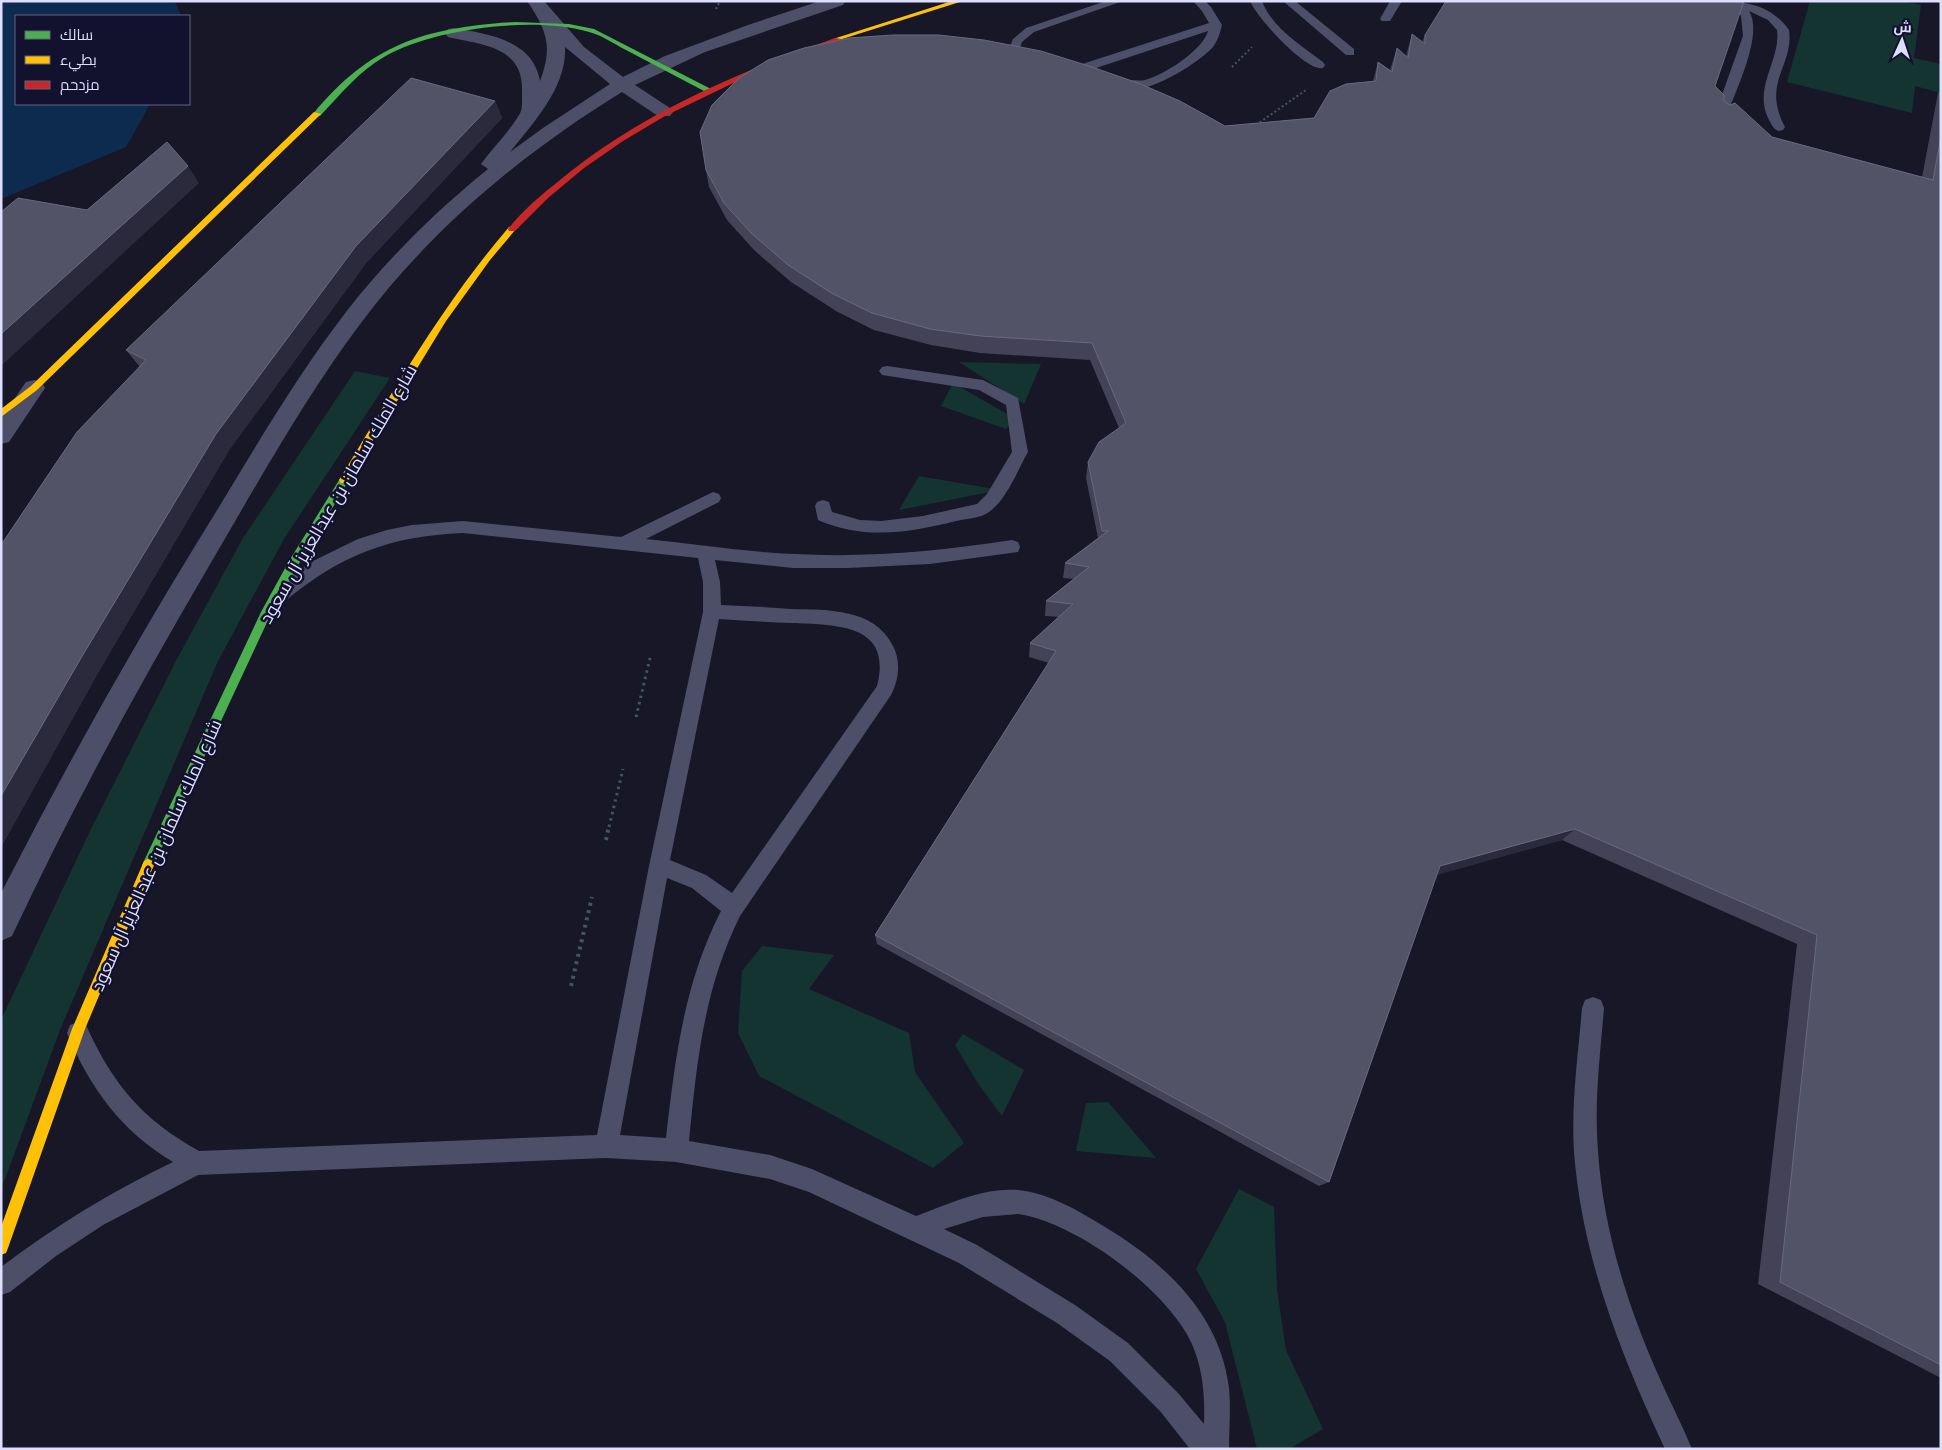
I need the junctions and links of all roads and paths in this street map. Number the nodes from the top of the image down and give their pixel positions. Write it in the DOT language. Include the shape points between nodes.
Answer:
graph roads {
  1 [pos="536,1"];
  2 [pos="837,1"];
  3 [pos="960,1"];
  4 [pos="1118,1"];
  5 [pos="1198,1"];
  6 [pos="1256,1"];
  7 [pos="1288,1"];
  8 [pos="1396,1"];
  9 [pos="1725,1"];
  10 [pos="1740,5"];
  11 [pos="1386,18"];
  12 [pos="550,24"];
  13 [pos="1216,25"];
  14 [pos="454,33"];
  15 [pos="824,42"];
  16 [pos="871,42"];
  17 [pos="997,52"];
  18 [pos="1350,52"];
  19 [pos="1319,64"];
  20 [pos="660,65"];
  21 [pos="1060,67"];
  22 [pos="1074,71"];
  23 [pos="1092,76"];
  24 [pos="1106,81"];
  25 [pos="622,85"];
  26 [pos="1312,87"];
  27 [pos="707,89"];
  28 [pos="530,112"];
  29 [pos="664,112"];
  30 [pos="1720,117"];
  31 [pos="1778,127"];
  32 [pos="1249,131"];
  33 [pos="470,194"];
  34 [pos="887,372"];
  35 [pos="34,388"];
  36 [pos="1,414"];
  37 [pos="1,436"];
  38 [pos="713,498"];
  39 [pos="823,506"];
  40 [pos="624,543"];
  41 [pos="1012,547"];
  42 [pos="704,552"];
  43 [pos="271,603"];
  44 [pos="712,612"];
  45 [pos="650,658"];
  46 [pos="636,717"];
  47 [pos="623,769"];
  48 [pos="606,840"];
  49 [pos="659,866"];
  50 [pos="592,897"];
  51 [pos="733,909"];
  52 [pos="1,926"];
  53 [pos="571,986"];
  54 [pos="1593,1008"];
  55 [pos="78,1033"];
  56 [pos="606,1146"];
  57 [pos="676,1150"];
  58 [pos="197,1163"];
  59 [pos="916,1228"];
  60 [pos="1,1248"];
  61 [pos="1,1283"];
  62 [pos="1207,1449"];
  63 [pos="1216,1449"];
  64 [pos="1679,1449"];
  1 -- 12 [label="street"];
  2 -- 20 [label="street"];
  3 -- 15 [label="street, شارع الملك سلمان بن عبدالعزيز آل سعود"];
  4 -- 17 [label="lane" via="1030,30 1017,41 1017,55"];
  5 -- 13 [label="lane"];
  6 -- 19 [label="lane" via="1270,24"];
  7 -- 18 [label="lane"];
  8 -- 11 [label="lane"];
  9 -- 10 [label="lane"];
  10 -- 30 [label="lane" via="1747,16 1749,36"];
  10 -- 31 [label="lane" via="1764,13 1784,30 1768,95 1768,107"];
  12 -- 14 [label="street" via="493,26"];
  12 -- 20 [label="street" via="592,30"];
  12 -- 25 [label="street" via="580,55"];
  12 -- 28 [label="street" via="555,45 554,65"];
  13 -- 22 [label="lane"];
  13 -- 24 [label="lane" via="1207,46 1162,79 1136,86"];
  14 -- 28 [label="street" via="491,41 516,54 529,72"];
  14 -- 35 [label="street" via="403,44 372,60"];
  15 -- 16 [label="lane"];
  15 -- 27 [label="street, شارع الملك سلمان بن عبدالعزيز آل سعود"];
  20 -- 25 [label="street"];
  20 -- 27 [label="street"];
  21 -- 22 [label="lane"];
  22 -- 23 [label="lane"];
  25 -- 29 [label="street"];
  25 -- 33 [label="street" via="518,154"];
  26 -- 32 [label="path"];
  27 -- 29 [label="street, شارع الملك سلمان بن عبدالعزيز آل سعود"];
  28 -- 33 [label="street"];
  29 -- 43 [label="street, شارع الملك سلمان بن عبدالعزيز آل سعود" via="615,143 546,195 515,224 477,269 387,407"];
  33 -- 52 [label="street" via="392,271 361,307 312,378 234,500 70,790"];
  34 -- 39 [label="lane" via="983,385 1013,402 1020,452 993,498 982,509 869,529 837,524 824,516"];
  35 -- 36 [label="street"];
  35 -- 37 [label="street"];
  38 -- 40 [label="lane"];
  40 -- 42 [label="lane"];
  40 -- 43 [label="lane" via="463,526 402,532 372,540 318,566"];
  41 -- 42 [label="lane" via="952,556 842,563"];
  42 -- 44 [label="lane" via="713,584"];
  43 -- 55 [label="street, شارع الملك سلمان بن عبدالعزيز آل سعود" via="131,901"];
  44 -- 49 [label="lane"];
  44 -- 51 [label="lane" via="853,621 877,636 890,660 890,675 885,689"];
  45 -- 46 [label="path"];
  47 -- 48 [label="path"];
  49 -- 51 [label="lane" via="700,880 718,892"];
  49 -- 56 [label="lane"];
  50 -- 53 [label="path"];
  51 -- 57 [label="lane" via="717,937 691,1020"];
  54 -- 64 [label="lane" via="1586,1094 1586,1152 1592,1207 1619,1303"];
  55 -- 58 [label="lane" via="91,1065 110,1096 134,1122 164,1145"];
  55 -- 60 [label="street, شارع الملك سلمان بن عبدالعزيز آل سعود"];
  56 -- 57 [label="lane"];
  56 -- 58 [label="lane"];
  57 -- 59 [label="lane" via="770,1167 812,1181"];
  58 -- 61 [label="lane" via="91,1217"];
  59 -- 62 [label="lane" via="1012,1280 1119,1352 1169,1402"];
  59 -- 63 [label="lane" via="984,1203 1024,1203 1055,1212 1118,1249 1176,1297 1202,1336 1215,1382"];
}
